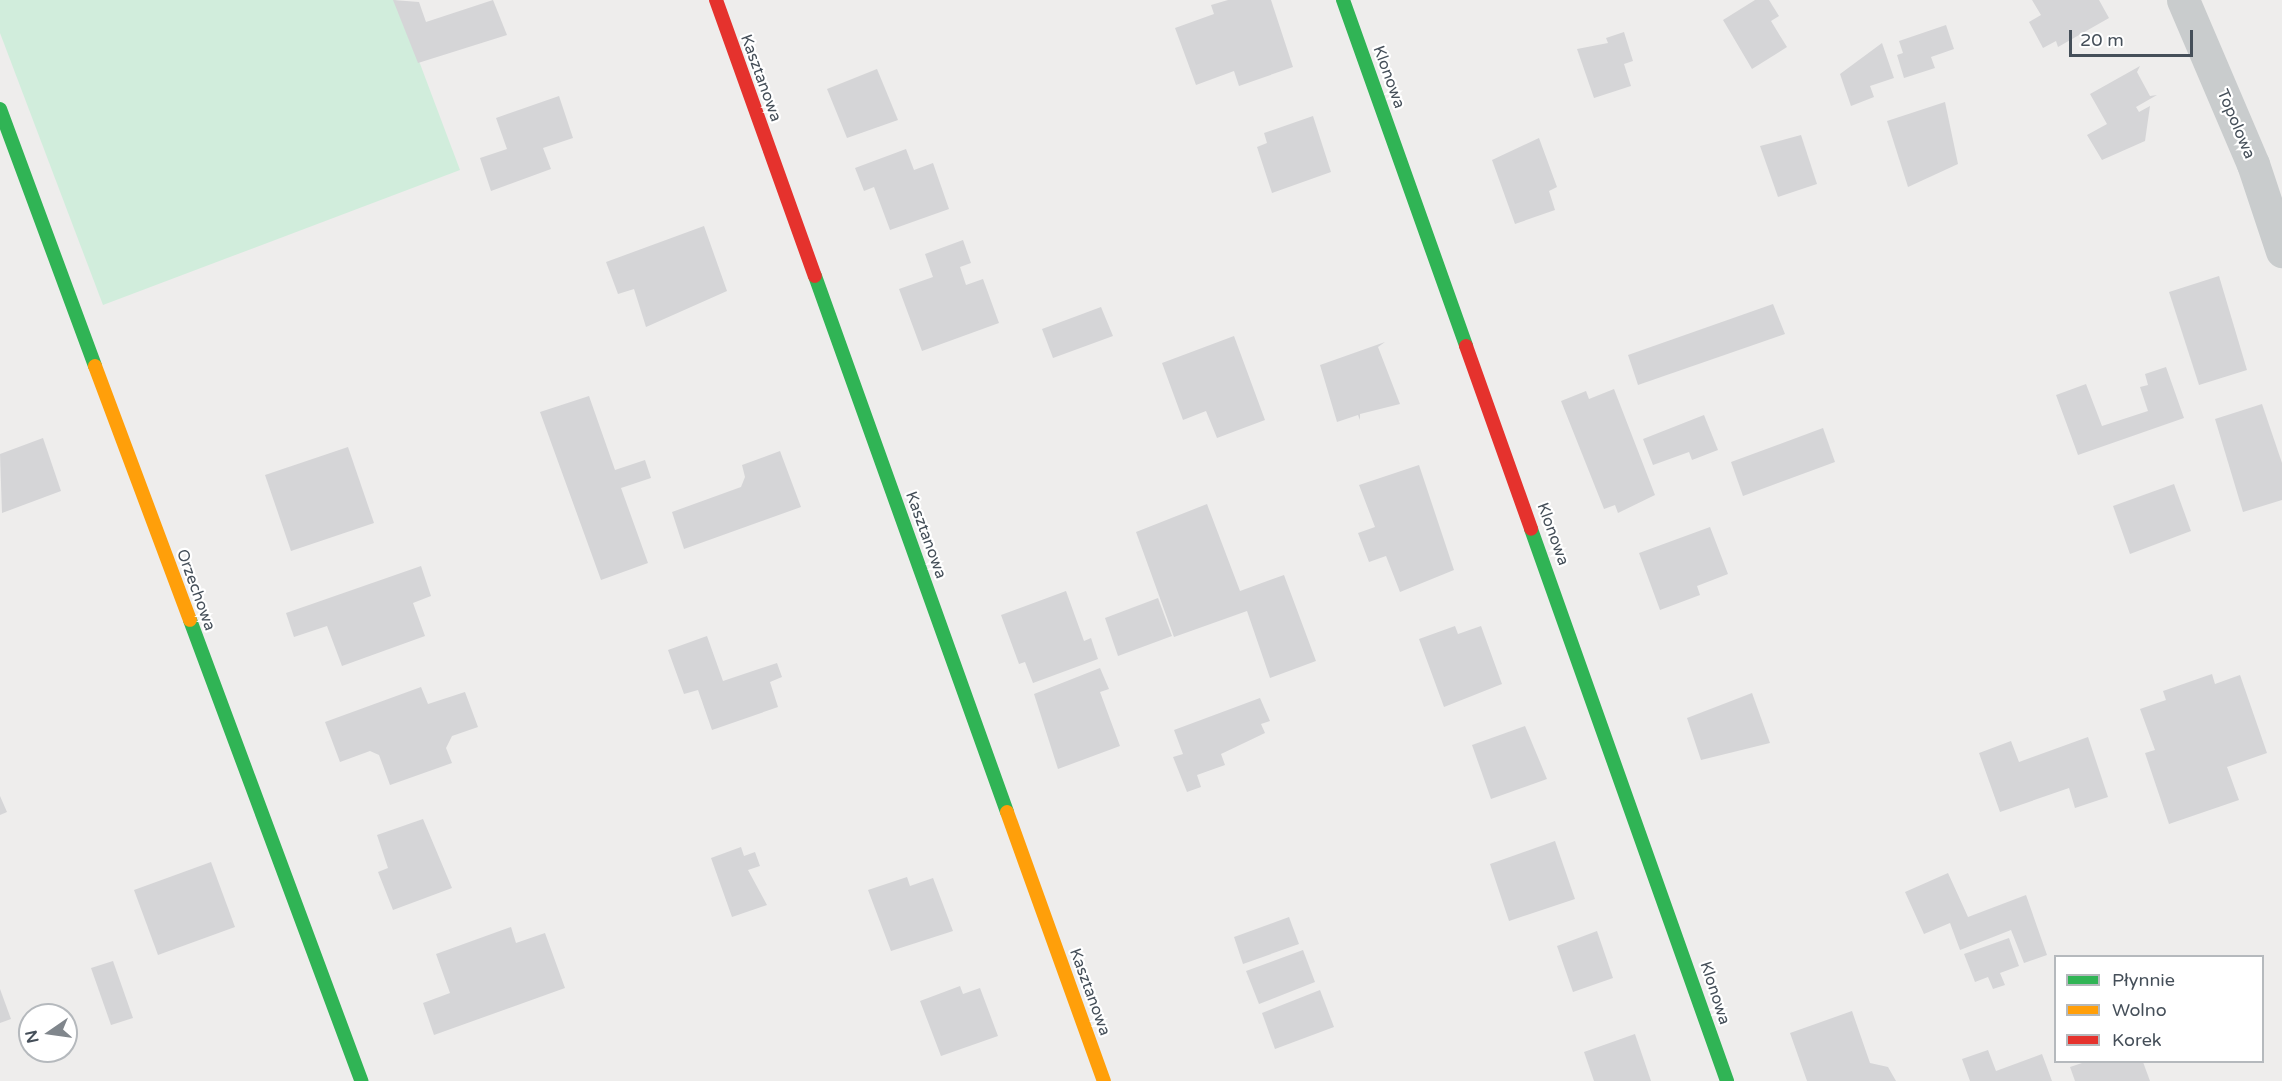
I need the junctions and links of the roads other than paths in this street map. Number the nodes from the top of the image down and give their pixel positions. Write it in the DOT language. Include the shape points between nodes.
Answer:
graph roads {
  1 [pos="716,0"];
  2 [pos="1343,0"];
  3 [pos="2183,0"];
  4 [pos="0,109"];
  5 [pos="2282,251"];
  6 [pos="361,1081"];
  7 [pos="1104,1081"];
  8 [pos="1727,1081"];
  1 -- 7 [label="street, Kasztanowa"];
  2 -- 8 [label="street, Klonowa"];
  3 -- 5 [label="street, Topolowa" via="2253,164"];
  4 -- 6 [label="street, Orzechowa"];
}
